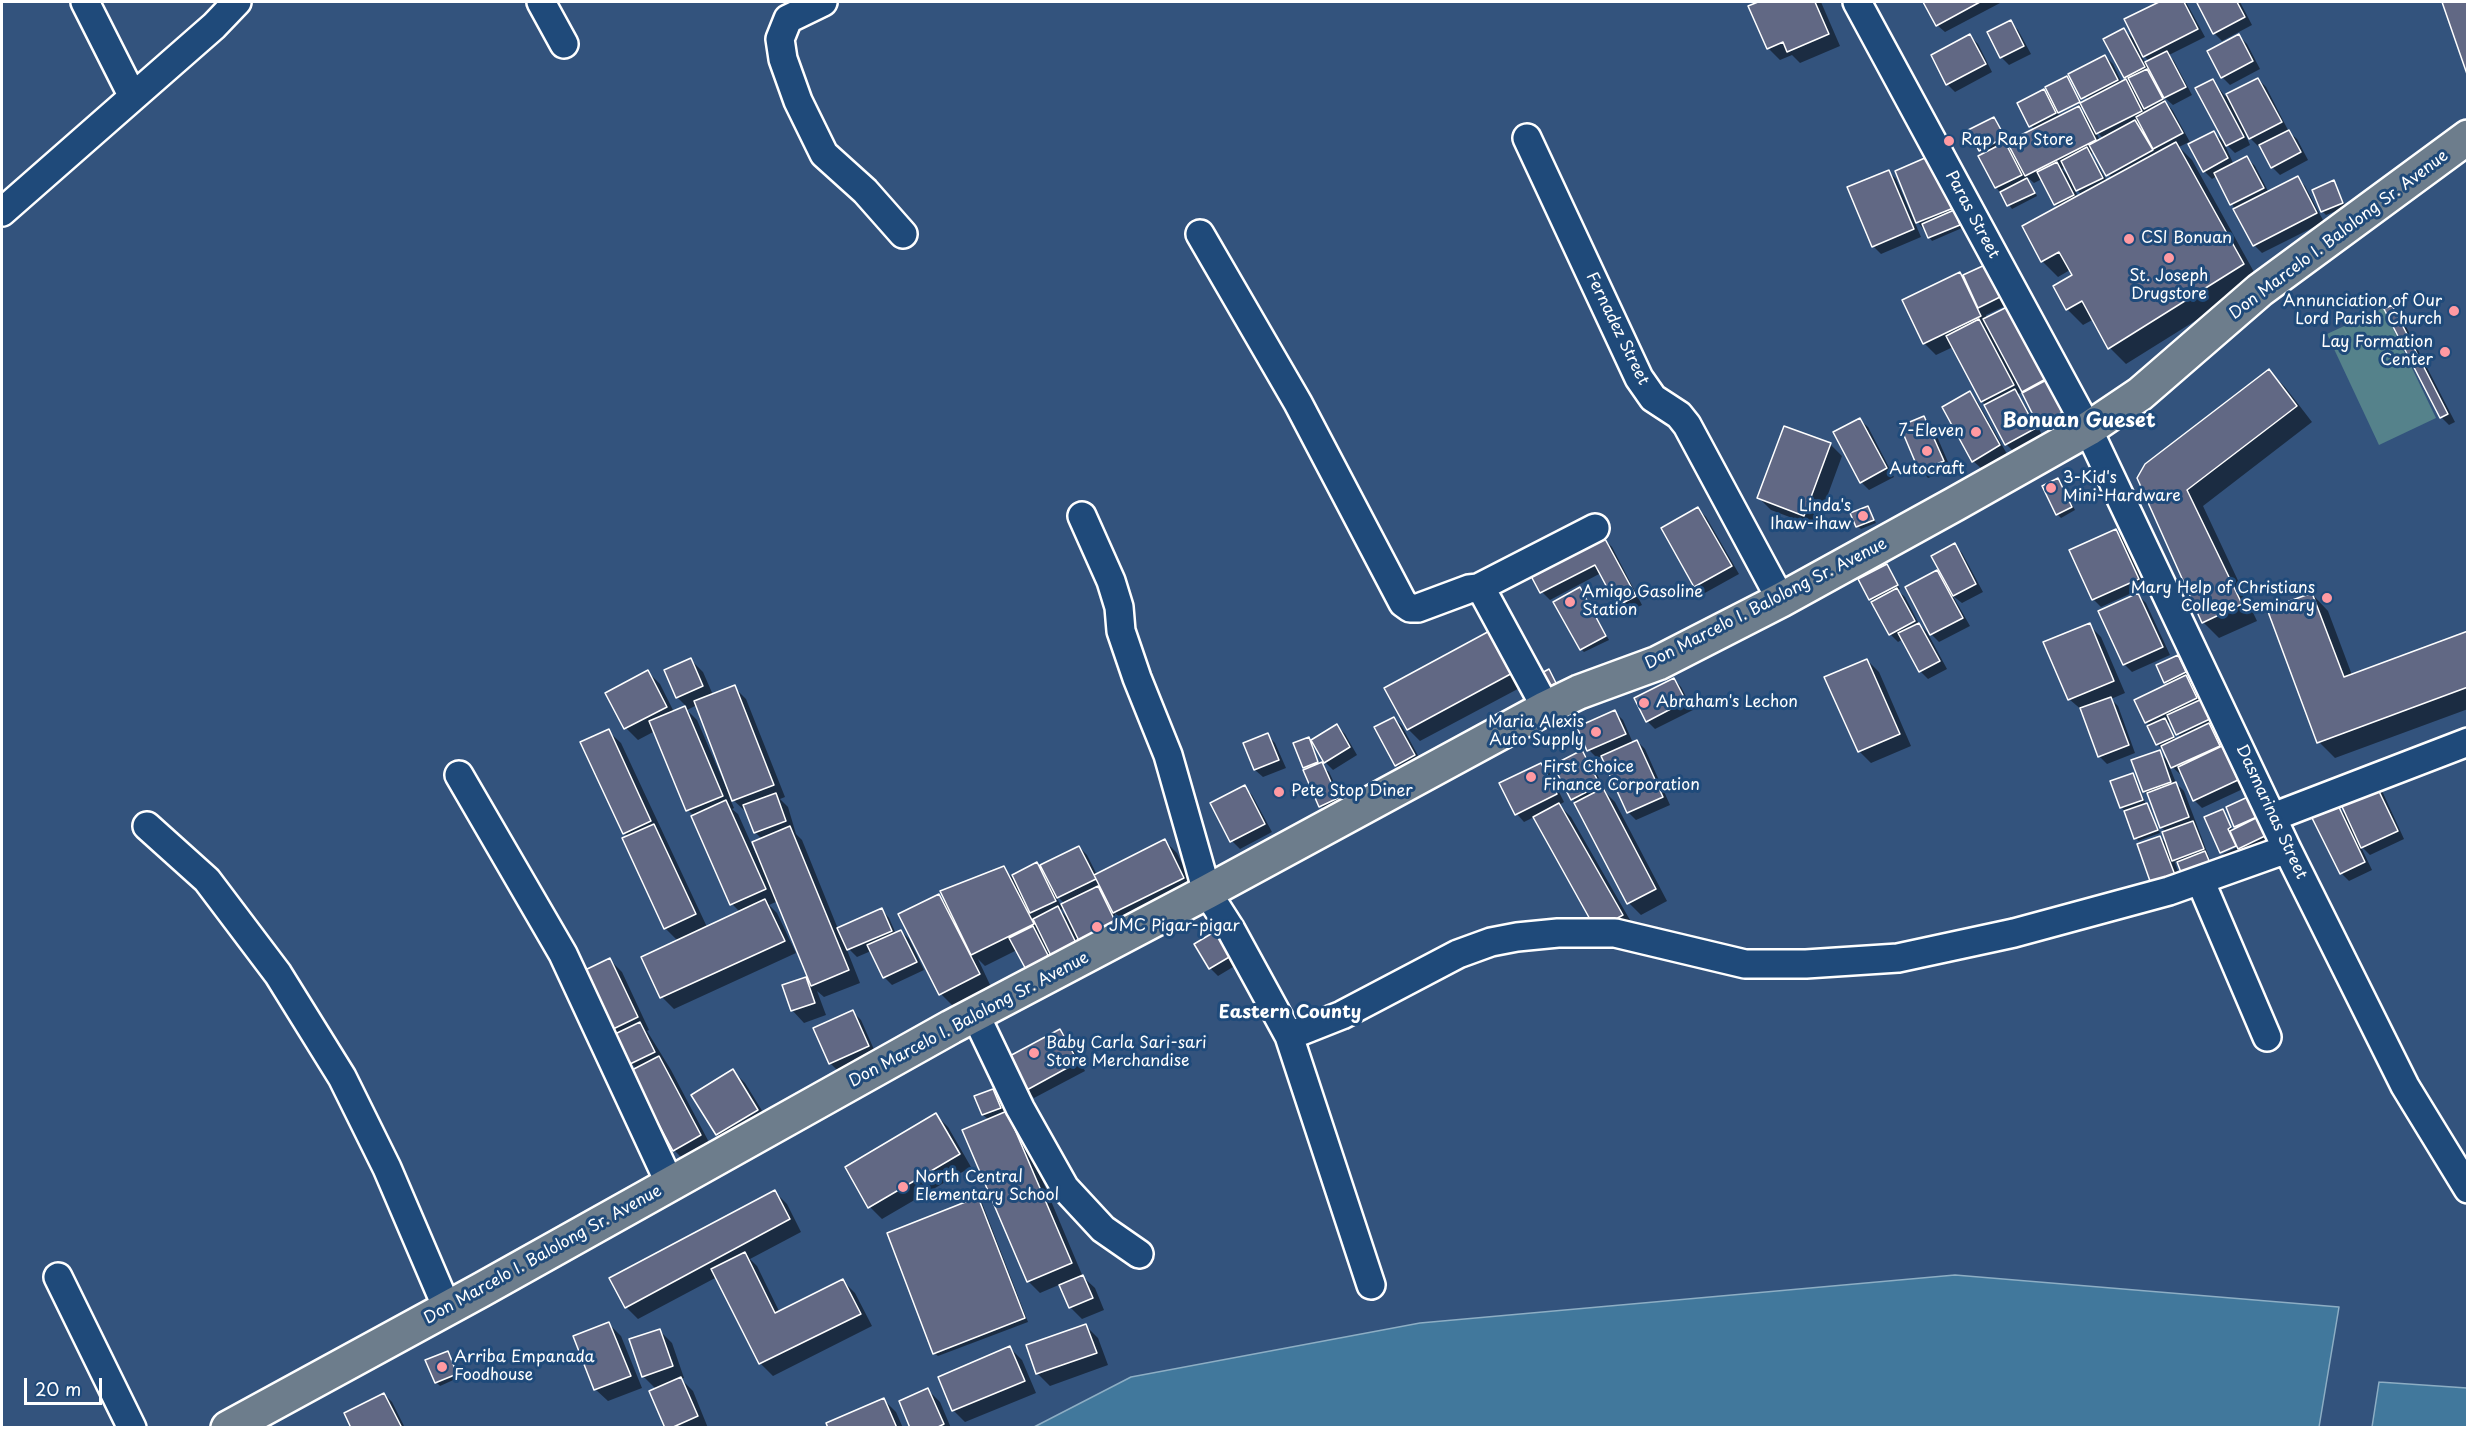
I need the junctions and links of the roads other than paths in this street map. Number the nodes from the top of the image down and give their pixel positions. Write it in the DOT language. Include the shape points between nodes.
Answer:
graph roads {
  1 [pos="85,2"];
  2 [pos="237,2"];
  3 [pos="541,2"];
  4 [pos="823,2"];
  5 [pos="1857,2"];
  6 [pos="564,44"];
  7 [pos="133,97"];
  8 [pos="2468,137"];
  9 [pos="1527,138"];
  10 [pos="2,212"];
  11 [pos="903,234"];
  12 [pos="1200,234"];
  13 [pos="2088,429"];
  14 [pos="1082,516"];
  15 [pos="1595,528"];
  16 [pos="1478,588"];
  17 [pos="1781,600"];
  18 [pos="1546,708"];
  19 [pos="2468,742"];
  20 [pos="459,775"];
  21 [pos="2273,817"];
  22 [pos="147,826"];
  23 [pos="2287,849"];
  24 [pos="2200,880"];
  25 [pos="1207,892"];
  26 [pos="975,1014"];
  27 [pos="1289,1036"];
  28 [pos="2267,1037"];
  29 [pos="670,1184"];
  30 [pos="2468,1189"];
  31 [pos="1139,1254"];
  32 [pos="58,1277"];
  33 [pos="1371,1285"];
  34 [pos="447,1308"];
  35 [pos="132,1428"];
  36 [pos="228,1428"];
  1 -- 7 [label="street"];
  2 -- 7 [label="street"];
  3 -- 6 [label="street"];
  4 -- 11 [label="street" via="788,20 780,39 783,59 824,154 865,191"];
  5 -- 13 [label="street, Paras Street"];
  7 -- 10 [label="street"];
  8 -- 13 [label="main road, Don Marcelo I. Balolong Sr. Avenue" via="2260,290 2139,394"];
  9 -- 17 [label="street, Fernadez Street" via="1639,378 1653,398 1687,425"];
  12 -- 16 [label="street" via="1298,403 1403,603 1418,608 1444,596"];
  13 -- 17 [label="main road, Don Marcelo I. Balolong Sr. Avenue"];
  13 -- 21 [label="street, Dasmarinas Street"];
  14 -- 25 [label="street" via="1111,581 1121,631 1168,755"];
  15 -- 16 [label="street"];
  16 -- 18 [label="street"];
  17 -- 18 [label="main road, Don Marcelo I. Balolong Sr. Avenue" via="1658,663"];
  18 -- 25 [label="main road, Don Marcelo I. Balolong Sr. Avenue"];
  19 -- 21 [label="street"];
  20 -- 29 [label="street" via="563,954"];
  21 -- 23 [label="street, Dasmarinas Street"];
  22 -- 34 [label="street" via="207,880 278,974 342,1077 387,1168"];
  23 -- 24 [label="street"];
  23 -- 30 [label="street, Dasmarinas Street" via="2405,1086"];
  24 -- 27 [label="street" via="2014,933 1898,958 1745,963 1615,933 1517,937 1458,954 1342,1015"];
  24 -- 28 [label="street"];
  25 -- 26 [label="main road, Don Marcelo I. Balolong Sr. Avenue"];
  25 -- 27 [label="street"];
  26 -- 29 [label="main road, Don Marcelo I. Balolong Sr. Avenue"];
  26 -- 31 [label="street" via="1020,1108 1065,1188 1103,1229"];
  27 -- 33 [label="street"];
  29 -- 34 [label="main road, Don Marcelo I. Balolong Sr. Avenue"];
  32 -- 35 [label="street"];
  34 -- 36 [label="main road, Don Marcelo I. Balolong Sr. Avenue"];
}
